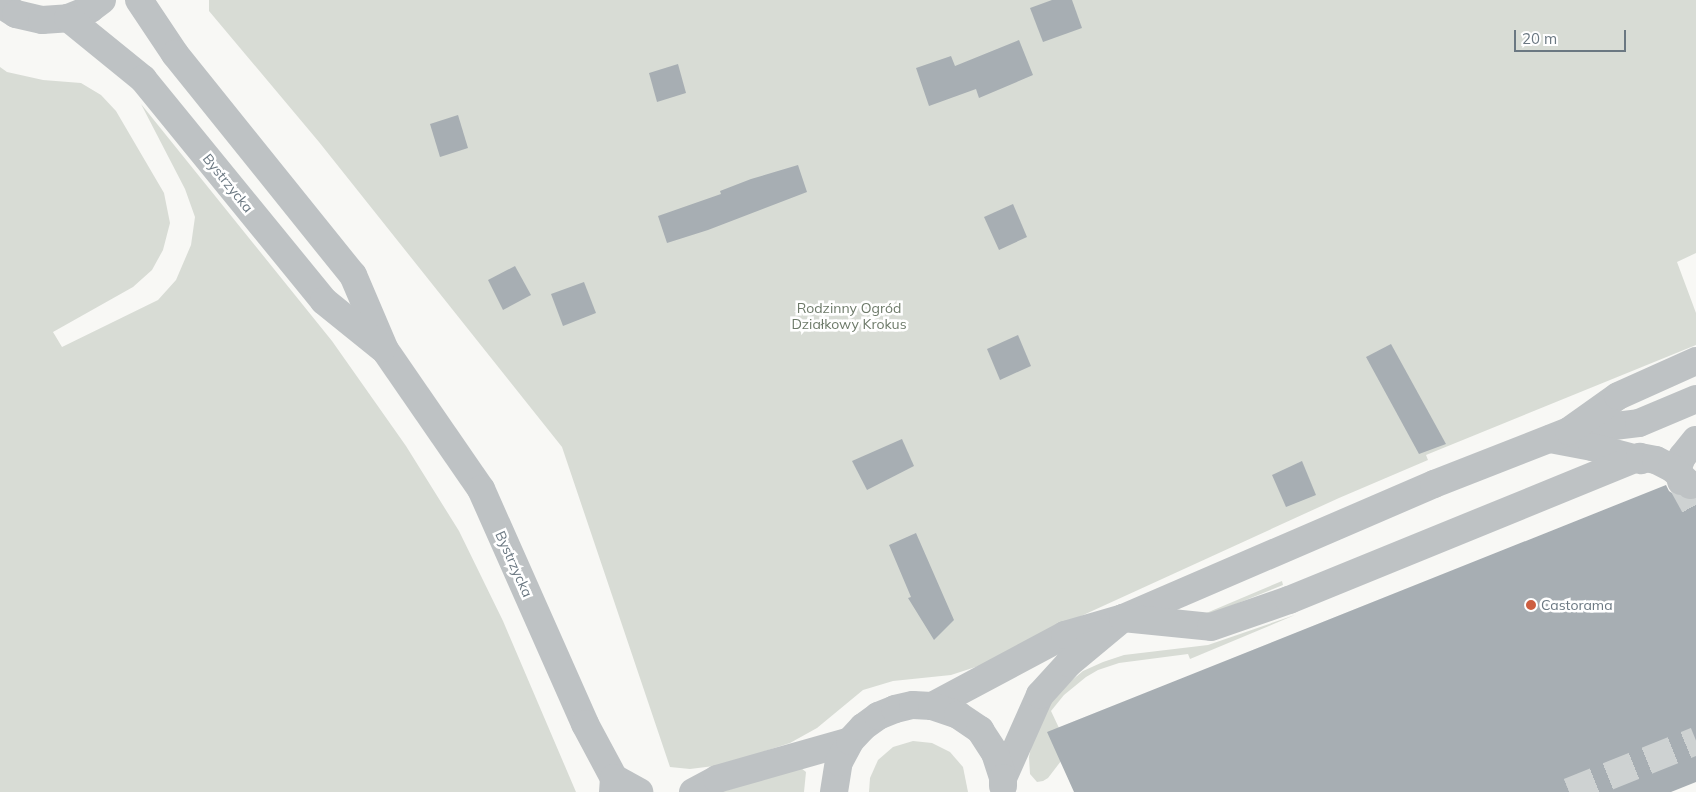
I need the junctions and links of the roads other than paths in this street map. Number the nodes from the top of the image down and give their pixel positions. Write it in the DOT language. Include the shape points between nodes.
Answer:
graph roads {
  1 [pos="102,0"];
  2 [pos="139,0"];
  3 [pos="0,4"];
  4 [pos="68,18"];
  5 [pos="385,350"];
  6 [pos="1696,361"];
  7 [pos="1696,399"];
  8 [pos="1560,435"];
  9 [pos="1696,440"];
  10 [pos="1685,483"];
  11 [pos="1123,618"];
  12 [pos="932,706"];
  13 [pos="850,741"];
  14 [pos="613,785"];
  15 [pos="1003,785"];
  16 [pos="639,792"];
  17 [pos="693,792"];
  18 [pos="834,792"];
  1 -- 4 [label="street" via="90,10"];
  2 -- 5 [label="street, Bystrzycka" via="175,54 353,275"];
  3 -- 4 [label="street" via="16,14 42,20"];
  4 -- 5 [label="street, Bystrzycka" via="143,79 324,301"];
  5 -- 14 [label="street, Bystrzycka" via="481,489"];
  6 -- 8 [label="street" via="1618,396"];
  7 -- 8 [label="street" via="1638,423"];
  8 -- 10 [label="street" via="1665,469"];
  8 -- 11 [label="street" via="1434,484"];
  9 -- 10 [label="street" via="1678,467"];
  10 -- 11 [label="street" via="1672,468 1640,457 1289,600 1212,627"];
  11 -- 12 [label="street" via="1065,635"];
  11 -- 15 [label="street" via="1069,663 1040,695"];
  12 -- 13 [label="street" via="895,709 878,716"];
  12 -- 15 [label="street" via="958,715 980,730 995,753"];
  13 -- 17 [label="street" via="717,779"];
  13 -- 18 [label="street" via="838,762"];
  14 -- 16 [label="street"];
}
